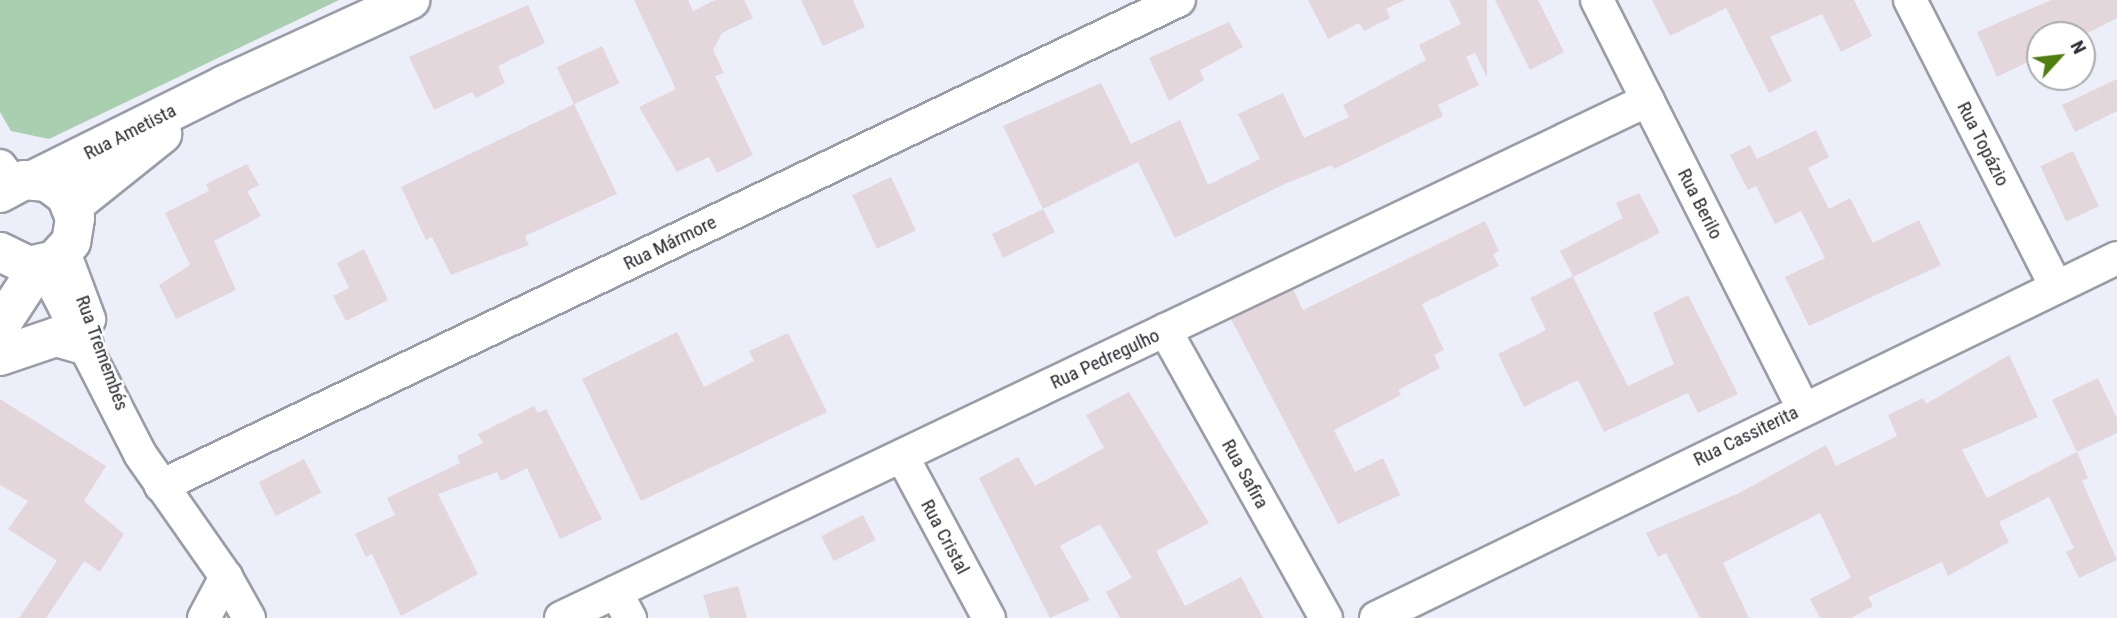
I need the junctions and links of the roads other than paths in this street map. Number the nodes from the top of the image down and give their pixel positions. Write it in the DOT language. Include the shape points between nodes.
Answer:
graph roads {
  1 [pos="410,0"];
  2 [pos="1179,0"];
  3 [pos="1597,0"];
  4 [pos="1910,0"];
  5 [pos="224,85"];
  6 [pos="1648,100"];
  7 [pos="12,181"];
  8 [pos="71,206"];
  9 [pos="0,252"];
  10 [pos="2117,258"];
  11 [pos="49,261"];
  12 [pos="2056,287"];
  13 [pos="0,326"];
  14 [pos="1165,330"];
  15 [pos="84,345"];
  16 [pos="0,356"];
  17 [pos="1803,408"];
  18 [pos="140,454"];
  19 [pos="902,456"];
  20 [pos="161,486"];
  21 [pos="226,577"];
  22 [pos="623,605"];
  23 [pos="204,618"];
  24 [pos="249,618"];
  25 [pos="561,618"];
  26 [pos="989,618"];
  27 [pos="1326,618"];
  28 [pos="1376,618"];
  1 -- 5 [label="street, Rua Ametista"];
  2 -- 20 [label="street, Rua Mármore"];
  3 -- 6 [label="street, Rua Berilo"];
  4 -- 12 [label="street, Rua Topázio"];
  5 -- 7 [label="street, Rua Ametista"];
  5 -- 8 [label="street, Rua Ametista"];
  6 -- 14 [label="street, Rua Pedregulho"];
  6 -- 17 [label="street, Rua Berilo"];
  7 -- 8 [label="street" via="57,188"];
  8 -- 11 [label="street" via="75,230"];
  9 -- 11 [label="street" via="16,264"];
  10 -- 12 [label="street, Rua Cassiterita"];
  11 -- 13 [label="street"];
  11 -- 15 [label="street, Rua Tremembés"];
  11 -- 18 [label="street, Rua Tremembés"];
  12 -- 17 [label="street, Rua Cassiterita"];
  14 -- 19 [label="street, Rua Pedregulho"];
  14 -- 27 [label="street, Rua Safira"];
  15 -- 16 [label="street" via="56,337"];
  15 -- 18 [label="street, Rua Tremembés"];
  17 -- 28 [label="street, Rua Cassiterita"];
  18 -- 20 [label="street, Rua Tremembés"];
  19 -- 22 [label="street, Rua Pedregulho"];
  19 -- 26 [label="street, Rua Cristal"];
  20 -- 21 [label="street, Rua Tremembés"];
  21 -- 23 [label="street"];
  21 -- 24 [label="street, Rua Tremembés"];
  22 -- 25 [label="street, Rua Pedregulho"];
}
